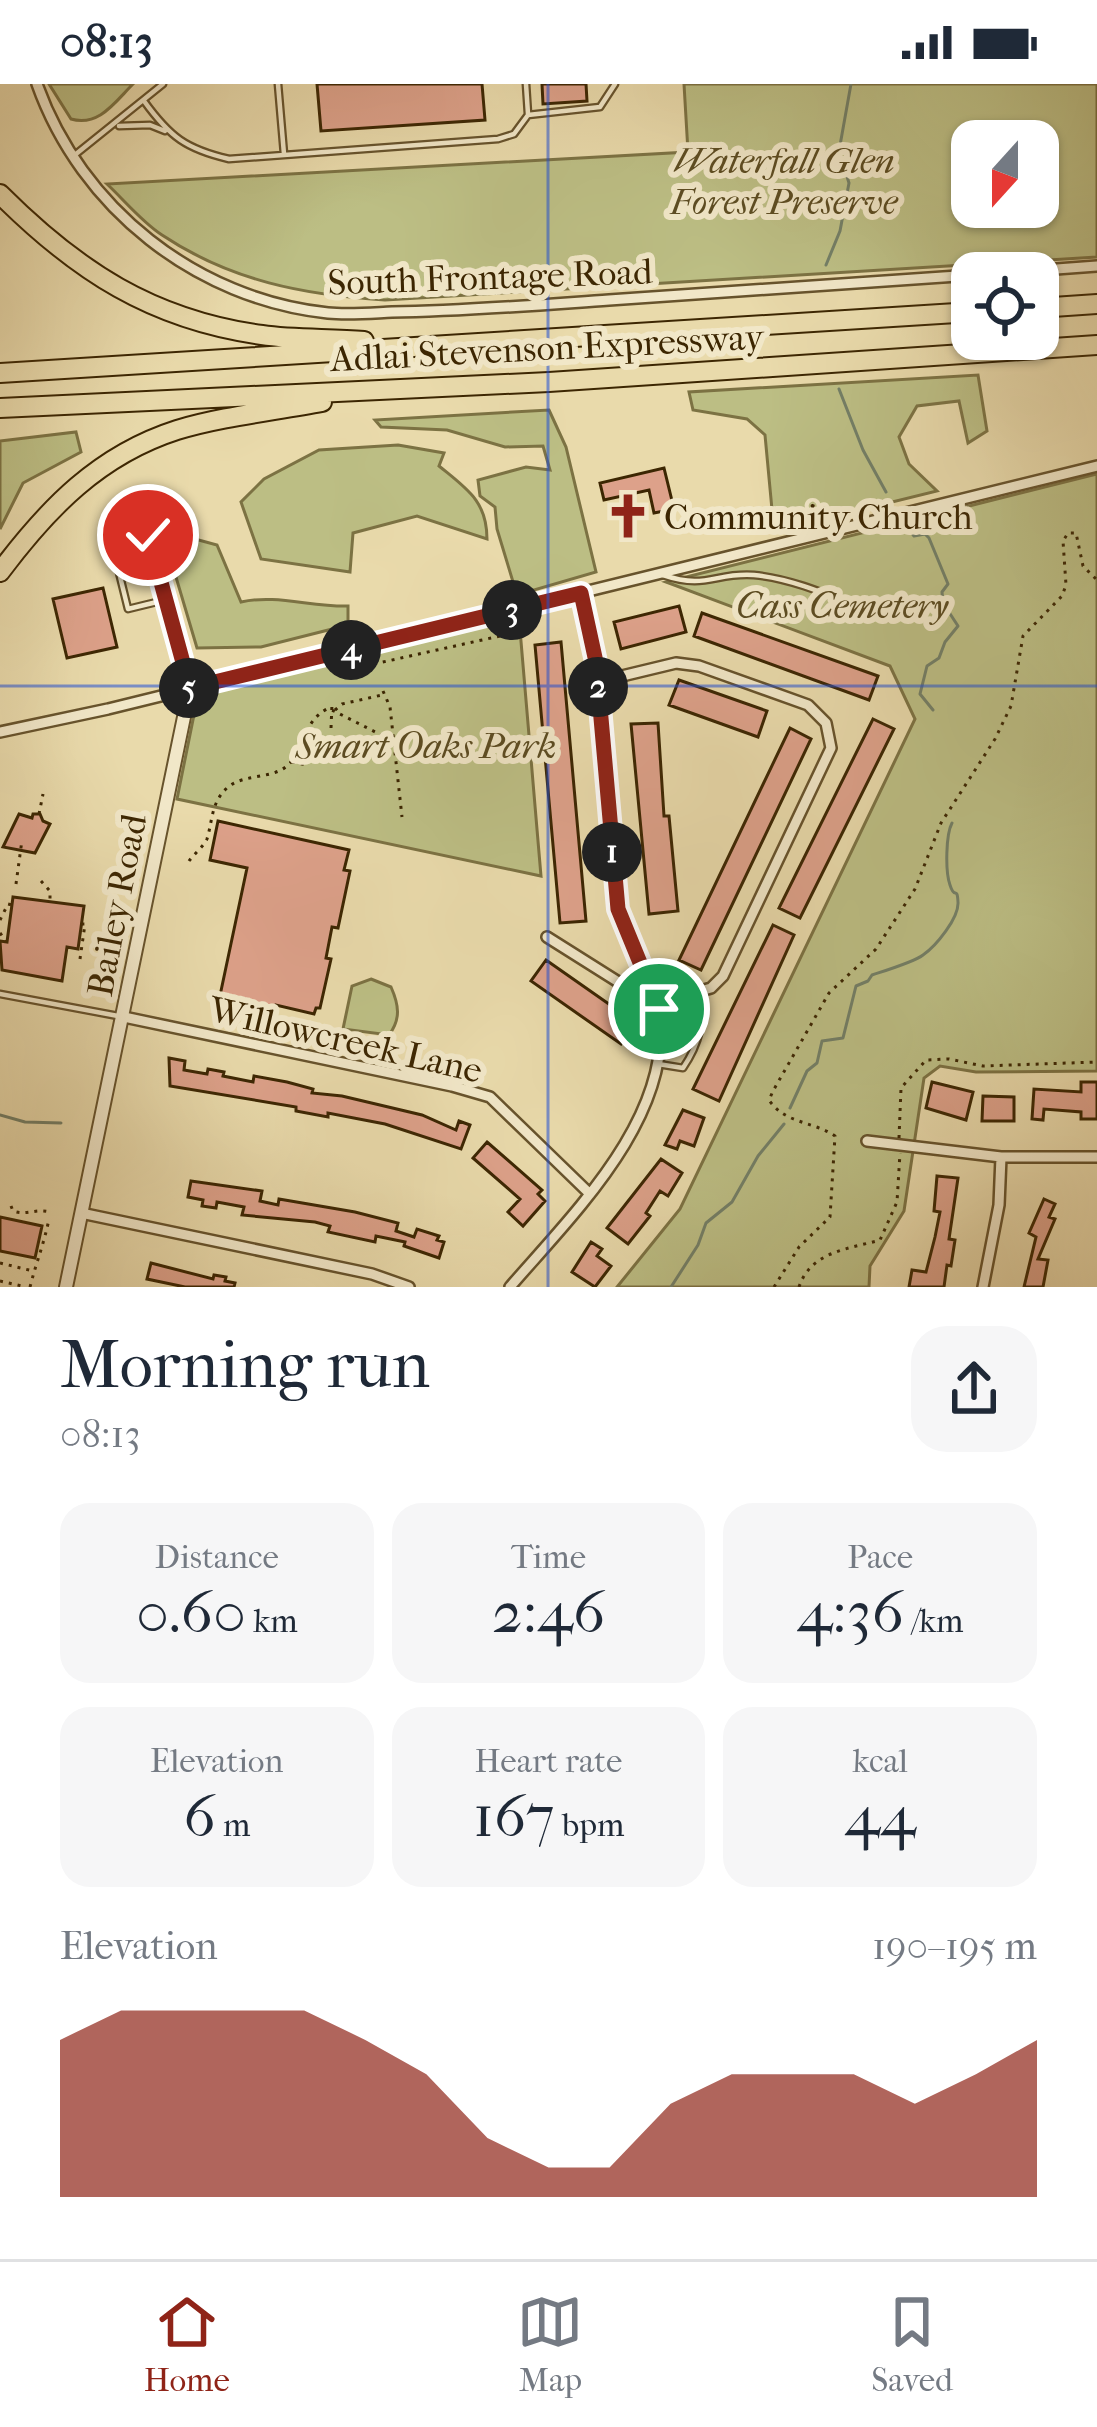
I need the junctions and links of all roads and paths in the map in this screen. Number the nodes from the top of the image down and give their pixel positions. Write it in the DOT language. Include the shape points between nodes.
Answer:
graph roads {
  1 [pos="37,84"];
  2 [pos="163,84"];
  3 [pos="278,84"];
  4 [pos="526,84"];
  5 [pos="615,84"];
  6 [pos="144,101"];
  7 [pos="528,115"];
  8 [pos="113,128"];
  9 [pos="165,131"];
  10 [pos="284,154"];
  11 [pos="71,157"];
  12 [pos="0,194"];
  13 [pos="1097,266"];
  14 [pos="1059,269"];
  15 [pos="951,276"];
  16 [pos="1097,304"];
  17 [pos="1059,307"];
  18 [pos="951,313"];
  19 [pos="1097,345"];
  20 [pos="434,346"];
  21 [pos="0,373"];
  22 [pos="380,390"];
  23 [pos="0,408"];
  24 [pos="1097,466"];
  25 [pos="148,535"];
  26 [pos="114,552"];
  27 [pos="0,572"];
  28 [pos="661,574"];
  29 [pos="1097,580"];
  30 [pos="581,593"];
  31 [pos="165,599"];
  32 [pos="547,601"];
  33 [pos="888,618"];
  34 [pos="374,664"];
  35 [pos="597,682"];
  36 [pos="190,688"];
  37 [pos="332,704"];
  38 [pos="334,711"];
  39 [pos="332,728"];
  40 [pos="0,732"];
  41 [pos="393,741"];
  42 [pos="291,762"];
  43 [pos="307,765"];
  44 [pos="43,794"];
  45 [pos="38,814"];
  46 [pos="402,817"];
  47 [pos="22,840"];
  48 [pos="189,861"];
  49 [pos="41,880"];
  50 [pos="16,884"];
  51 [pos="50,902"];
  52 [pos="12,905"];
  53 [pos="0,920"];
  54 [pos="81,924"];
  55 [pos="0,933"];
  56 [pos="547,937"];
  57 [pos="7,942"];
  58 [pos="80,958"];
  59 [pos="702,991"];
  60 [pos="0,994"];
  61 [pos="658,1003"];
  62 [pos="124,1017"];
  63 [pos="656,1064"];
  64 [pos="867,1141"];
  65 [pos="1001,1157"];
  66 [pos="1097,1157"];
  67 [pos="590,1194"];
  68 [pos="11,1206"];
  69 [pos="50,1212"];
  70 [pos="81,1214"];
  71 [pos="49,1219"];
  72 [pos="0,1263"];
  73 [pos="34,1271"];
  74 [pos="0,1281"];
  75 [pos="25,1287"];
  76 [pos="66,1287"];
  77 [pos="409,1287"];
  78 [pos="510,1287"];
  79 [pos="774,1287"];
  80 [pos="983,1287"];
  1 -- 11 [label="street, South Frontage Road"];
  2 -- 6 [label="lane"];
  3 -- 10 [label="lane"];
  4 -- 7 [label="lane"];
  5 -- 7 [label="lane" via="600,107"];
  6 -- 8 [label="lane"];
  6 -- 9 [label="lane"];
  7 -- 10 [label="lane" via="514,134 498,139"];
  8 -- 9 [label="lane"];
  8 -- 11 [label="lane"];
  9 -- 10 [label="lane" via="230,159"];
  11 -- 15 [label="street, South Frontage Road" via="119,215 192,268 331,314"];
  12 -- 20 [label="highway" via="96,277 194,321 268,336"];
  13 -- 14 [label="street"];
  16 -- 17 [label="highway"];
  18 -- 20 [label="highway, Adlai Stevenson Expressway"];
  19 -- 22 [label="highway, Adlai Stevenson Expressway"];
  20 -- 21 [label="highway, Adlai Stevenson Expressway"];
  22 -- 23 [label="highway, Adlai Stevenson Expressway"];
  22 -- 27 [label="highway" via="180,429 120,454 46,513"];
  24 -- 28 [label="street"];
  25 -- 31 [label="street, Bailey Road"];
  26 -- 31 [label="lane" via="128,609"];
  28 -- 30 [label="street"];
  28 -- 33 [label="lane" via="695,584 766,577"];
  29 -- 79 [label="path" via="1083,566 1076,533 1068,533 1063,596 1023,636 1011,706 995,739 941,823 915,889 876,949 829,993 772,1091 778,1113 825,1129 837,1149 830,1217"];
  30 -- 32 [label="street"];
  30 -- 35 [label="street"];
  31 -- 36 [label="street, Bailey Road"];
  32 -- 34 [label="path" via="526,630"];
  32 -- 36 [label="street"];
  35 -- 59 [label="street" via="676,663 699,666 808,705 830,735 827,760 723,976"];
  35 -- 61 [label="street" via="618,909"];
  36 -- 40 [label="street"];
  36 -- 62 [label="street, Bailey Road"];
  37 -- 38 [label="path"];
  38 -- 39 [label="path"];
  38 -- 41 [label="path"];
  38 -- 41 [label="path" via="384,693"];
  38 -- 42 [label="path" via="316,714"];
  41 -- 46 [label="path"];
  42 -- 43 [label="path"];
  42 -- 48 [label="path" via="226,789"];
  44 -- 45 [label="path"];
  47 -- 50 [label="path"];
  49 -- 51 [label="path"];
  52 -- 53 [label="path"];
  54 -- 58 [label="path"];
  55 -- 57 [label="path"];
  56 -- 61 [label="street"];
  59 -- 61 [label="street"];
  59 -- 63 [label="lane" via="704,1024 688,1061 677,1069"];
  60 -- 62 [label="lane"];
  61 -- 63 [label="street"];
  62 -- 67 [label="street, Willowcreek Lane" via="490,1097"];
  62 -- 70 [label="street, Bailey Road"];
  63 -- 67 [label="street" via="632,1129"];
  64 -- 65 [label="street"];
  65 -- 66 [label="street"];
  65 -- 80 [label="street"];
  67 -- 78 [label="street"];
  68 -- 69 [label="path"];
  70 -- 76 [label="street, Bailey Road"];
  70 -- 77 [label="street"];
  71 -- 73 [label="path"];
  72 -- 73 [label="path"];
  73 -- 75 [label="path"];
  74 -- 75 [label="path"];
}
